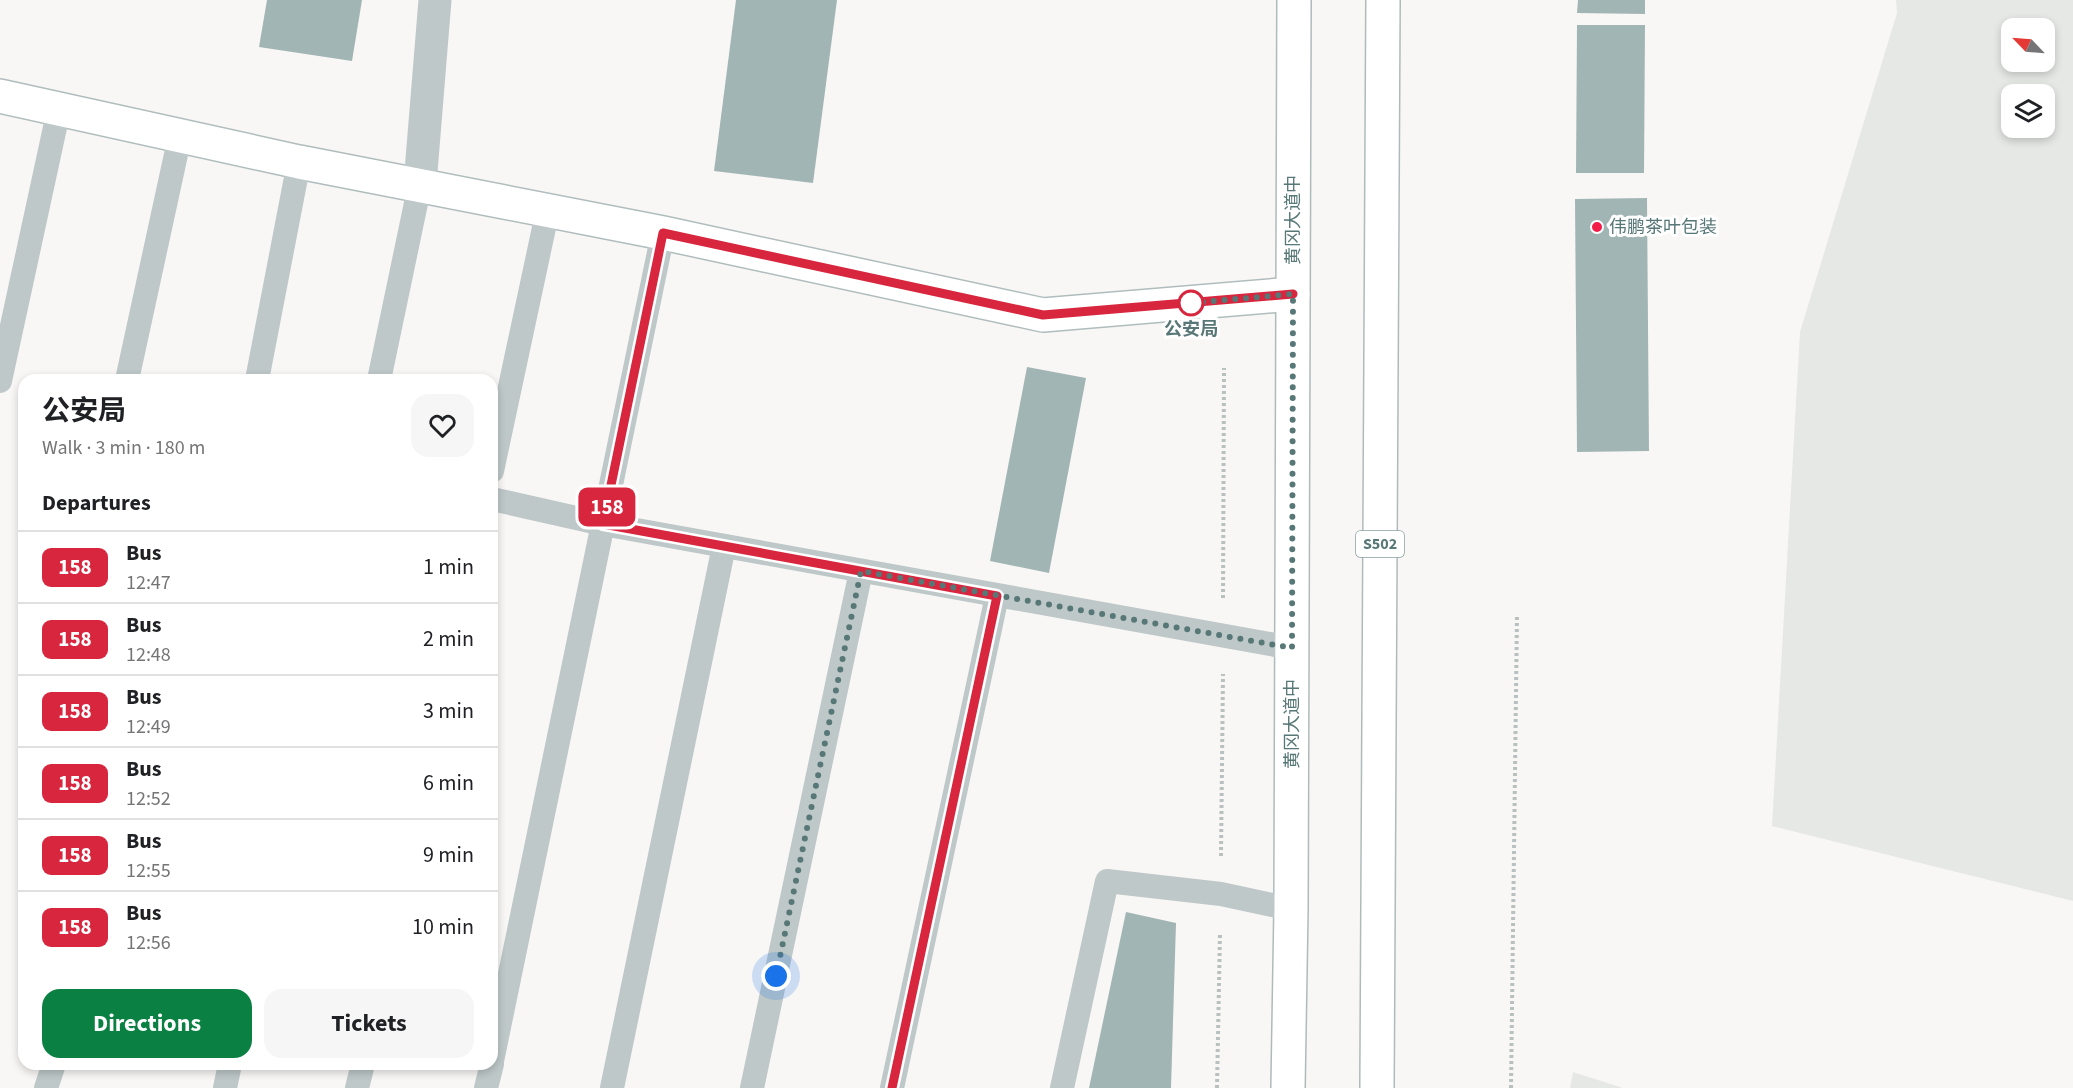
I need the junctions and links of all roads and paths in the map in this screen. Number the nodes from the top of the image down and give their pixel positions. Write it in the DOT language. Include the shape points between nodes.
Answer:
graph roads {
  1 [pos="435,0"];
  2 [pos="1294,0"];
  3 [pos="1383,0"];
  4 [pos="0,96"];
  5 [pos="59,109"];
  6 [pos="180,136"];
  7 [pos="299,162"];
  8 [pos="420,183"];
  9 [pos="548,210"];
  10 [pos="663,233"];
  11 [pos="1293,294"];
  12 [pos="1224,368"];
  13 [pos="128,374"];
  14 [pos="258,374"];
  15 [pos="380,374"];
  16 [pos="0,381"];
  17 [pos="498,443"];
  18 [pos="498,500"];
  19 [pos="603,524"];
  20 [pos="724,546"];
  21 [pos="861,571"];
  22 [pos="997,596"];
  23 [pos="1517,614"];
  24 [pos="1223,637"];
  25 [pos="1292,648"];
  26 [pos="1221,894"];
  27 [pos="1291,909"];
  28 [pos="498,1033"];
  29 [pos="52,1070"];
  30 [pos="229,1070"];
  31 [pos="362,1070"];
  32 [pos="490,1070"];
  33 [pos="46,1088"];
  34 [pos="225,1088"];
  35 [pos="357,1088"];
  36 [pos="486,1088"];
  37 [pos="612,1088"];
  38 [pos="752,1088"];
  39 [pos="892,1088"];
  40 [pos="1062,1088"];
  41 [pos="1217,1088"];
  42 [pos="1288,1088"];
  43 [pos="1377,1088"];
  44 [pos="1510,1088"];
  1 -- 8 [label="street"];
  2 -- 11 [label="main road, 黄冈大道中"];
  3 -- 43 [label="main road, S502"];
  4 -- 5 [label="main road"];
  5 -- 6 [label="main road"];
  5 -- 16 [label="lane"];
  6 -- 7 [label="main road"];
  6 -- 13 [label="lane"];
  7 -- 8 [label="main road"];
  7 -- 14 [label="lane"];
  8 -- 9 [label="main road"];
  8 -- 15 [label="lane"];
  9 -- 10 [label="main road"];
  9 -- 17 [label="lane"];
  10 -- 11 [label="main road" via="1043,315"];
  10 -- 19 [label="lane"];
  11 -- 25 [label="main road, 黄冈大道中"];
  12 -- 24 [label="path"];
  18 -- 19 [label="lane"];
  19 -- 20 [label="lane"];
  19 -- 28 [label="lane"];
  20 -- 21 [label="lane"];
  20 -- 37 [label="lane"];
  21 -- 22 [label="lane"];
  21 -- 38 [label="lane"];
  22 -- 24 [label="lane"];
  22 -- 39 [label="lane"];
  23 -- 44 [label="path"];
  24 -- 25 [label="lane"];
  24 -- 26 [label="path"];
  25 -- 27 [label="main road, 黄冈大道中"];
  26 -- 27 [label="lane"];
  26 -- 40 [label="lane" via="1107,881"];
  26 -- 41 [label="path"];
  27 -- 42 [label="main road, 黄冈大道中"];
  29 -- 33 [label="lane"];
  30 -- 34 [label="lane"];
  31 -- 35 [label="lane"];
  32 -- 36 [label="lane"];
}
